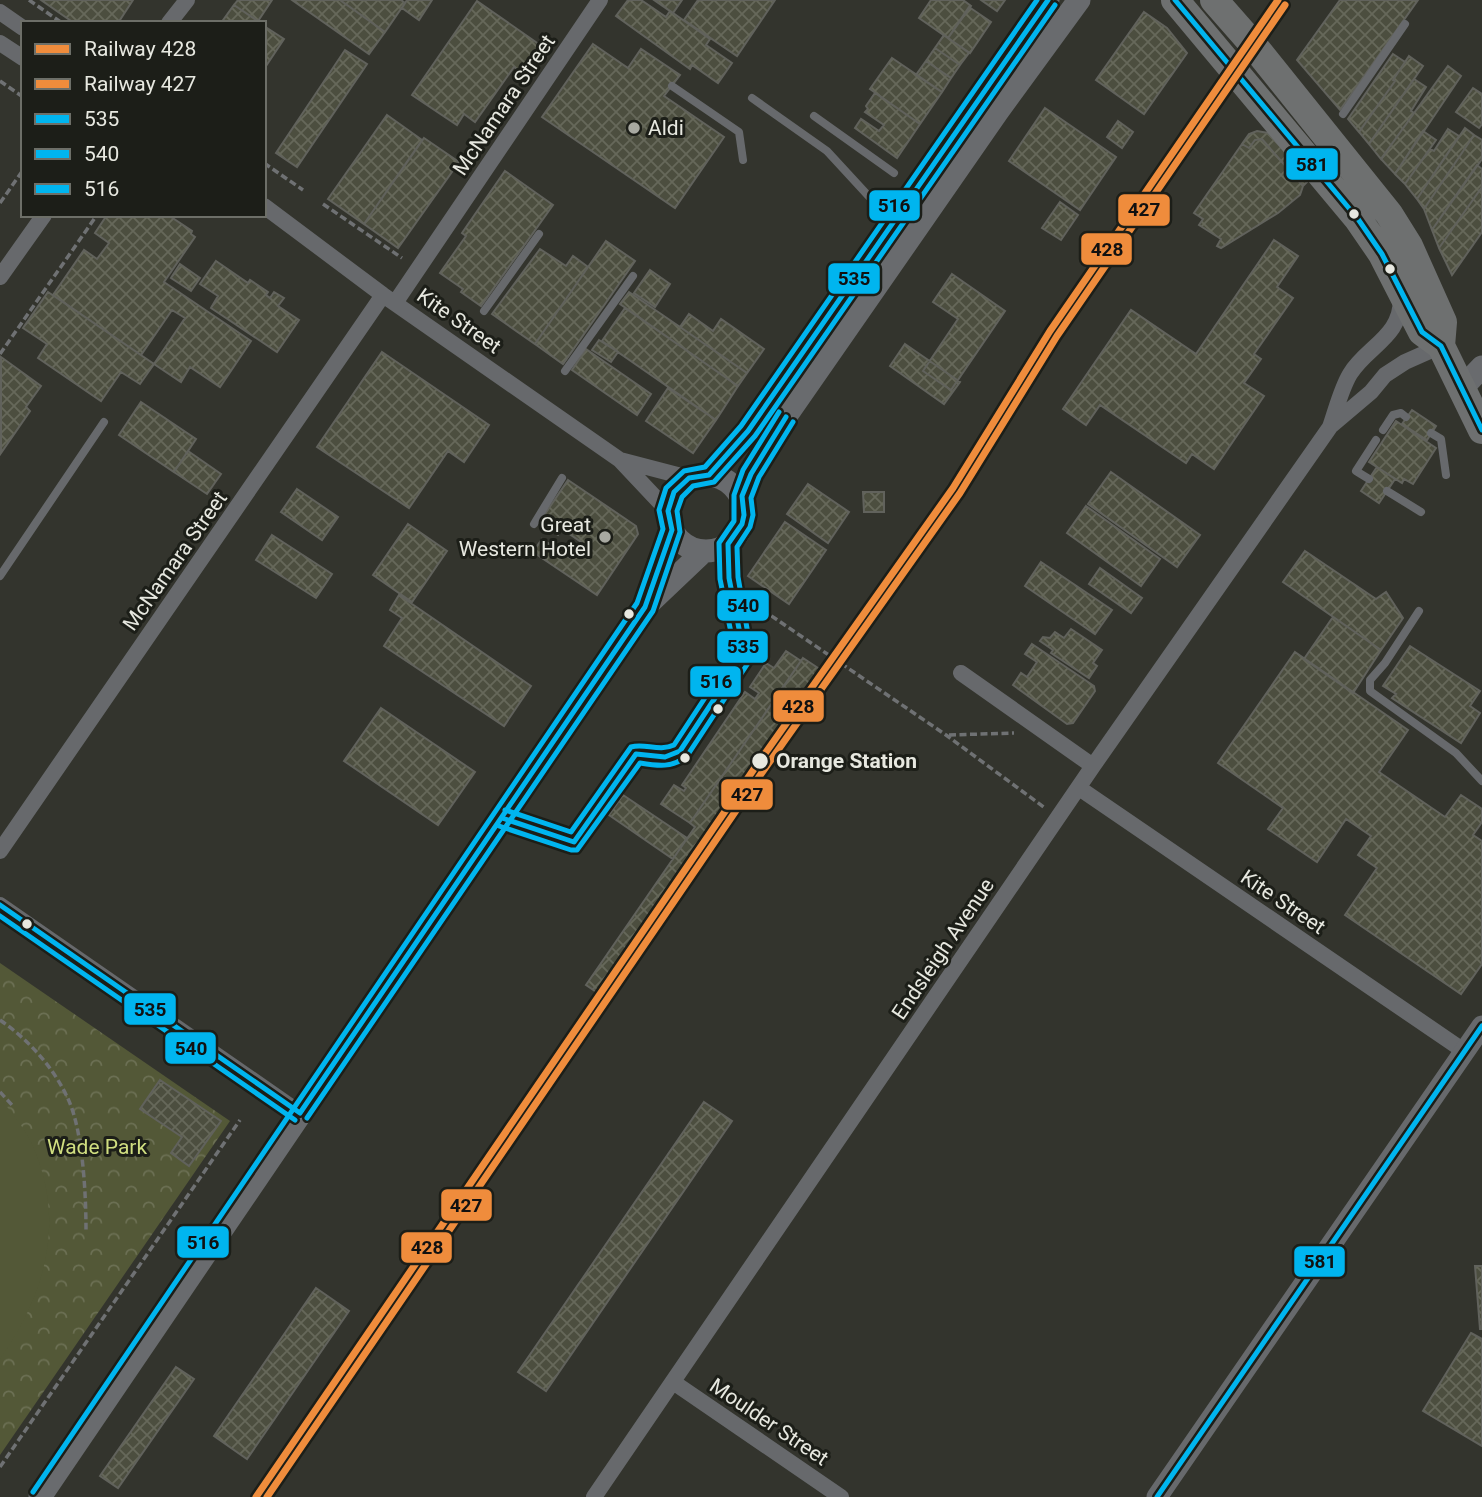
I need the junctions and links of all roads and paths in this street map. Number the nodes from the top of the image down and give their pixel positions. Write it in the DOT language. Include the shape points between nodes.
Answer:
graph roads {
  1 [pos="29,0"];
  2 [pos="600,0"];
  3 [pos="1048,0"];
  4 [pos="1079,0"];
  5 [pos="1175,0"];
  6 [pos="1214,0"];
  7 [pos="0,12"];
  8 [pos="59,21"];
  9 [pos="1405,24"];
  10 [pos="21,27"];
  11 [pos="0,43"];
  12 [pos="21,57"];
  13 [pos="0,81"];
  14 [pos="672,86"];
  15 [pos="21,96"];
  16 [pos="752,98"];
  17 [pos="1343,114"];
  18 [pos="814,116"];
  19 [pos="743,160"];
  20 [pos="266,164"];
  21 [pos="21,173"];
  22 [pos="894,173"];
  23 [pos="303,190"];
  24 [pos="874,202"];
  25 [pos="0,203"];
  26 [pos="323,204"];
  27 [pos="268,210"];
  28 [pos="43,217"];
  29 [pos="96,217"];
  30 [pos="539,234"];
  31 [pos="402,258"];
  32 [pos="633,276"];
  33 [pos="0,277"];
  34 [pos="1400,291"];
  35 [pos="389,299"];
  36 [pos="484,311"];
  37 [pos="1441,346"];
  38 [pos="0,354"];
  39 [pos="1482,367"];
  40 [pos="565,371"];
  41 [pos="1472,387"];
  42 [pos="1406,417"];
  43 [pos="104,422"];
  44 [pos="1330,426"];
  45 [pos="1383,430"];
  46 [pos="1482,430"];
  47 [pos="1431,433"];
  48 [pos="1376,440"];
  49 [pos="620,460"];
  50 [pos="1446,475"];
  51 [pos="699,477"];
  52 [pos="562,478"];
  53 [pos="1369,479"];
  54 [pos="1387,491"];
  55 [pos="741,497"];
  56 [pos="1421,512"];
  57 [pos="670,521"];
  58 [pos="534,524"];
  59 [pos="728,544"];
  60 [pos="704,551"];
  61 [pos="0,576"];
  62 [pos="754,604"];
  63 [pos="645,607"];
  64 [pos="1419,611"];
  65 [pos="961,673"];
  66 [pos="1044,732"];
  67 [pos="946,735"];
  68 [pos="1093,766"];
  69 [pos="1482,780"];
  70 [pos="1079,788"];
  71 [pos="1058,817"];
  72 [pos="502,818"];
  73 [pos="0,851"];
  74 [pos="0,905"];
  75 [pos="0,1020"];
  76 [pos="1482,1026"];
  77 [pos="1464,1051"];
  78 [pos="0,1092"];
  79 [pos="12,1105"];
  80 [pos="300,1113"];
  81 [pos="240,1120"];
  82 [pos="86,1230"];
  83 [pos="673,1382"];
  84 [pos="0,1467"];
  85 [pos="40,1497"];
  86 [pos="594,1497"];
  87 [pos="842,1497"];
  88 [pos="1157,1497"];
  1 -- 8 [label="path"];
  2 -- 35 [label="street, McNamara Street"];
  3 -- 51 [label="main road" via="769,402 729,454"];
  4 -- 55 [label="main road" via="784,419"];
  5 -- 34 [label="highway" via="1359,219"];
  6 -- 37 [label="highway" via="1389,214 1409,246 1443,322"];
  7 -- 10 [label="street"];
  9 -- 17 [label="lane"];
  11 -- 12 [label="street"];
  13 -- 15 [label="path"];
  14 -- 19 [label="lane" via="739,132"];
  16 -- 24 [label="lane" via="827,152"];
  18 -- 22 [label="lane"];
  20 -- 23 [label="path"];
  21 -- 25 [label="path"];
  26 -- 31 [label="path"];
  27 -- 35 [label="street, Kite Street"];
  28 -- 33 [label="street"];
  29 -- 38 [label="path"];
  30 -- 36 [label="lane"];
  32 -- 40 [label="lane"];
  34 -- 37 [label="highway" via="1422,332"];
  34 -- 44 [label="street, Endsleigh Avenue" via="1398,317 1390,334 1351,374"];
  35 -- 49 [label="street, Kite Street"];
  35 -- 73 [label="street, McNamara Street"];
  37 -- 41 [label="highway"];
  37 -- 44 [label="street, Endsleigh Avenue" via="1385,375"];
  39 -- 41 [label="main road"];
  41 -- 46 [label="highway"];
  42 -- 45 [label="lane" via="1393,415"];
  43 -- 61 [label="lane"];
  44 -- 68 [label="street, Endsleigh Avenue"];
  47 -- 50 [label="lane" via="1441,439"];
  48 -- 53 [label="lane" via="1356,471"];
  49 -- 51 [label="street, Kite Street"];
  49 -- 57 [label="street, Kite Street"];
  51 -- 55 [label="main road" via="728,481"];
  51 -- 57 [label="main road" via="674,492"];
  52 -- 58 [label="lane"];
  54 -- 56 [label="lane"];
  55 -- 59 [label="main road" via="743,523"];
  57 -- 60 [label="main road" via="680,540"];
  57 -- 63 [label="main road"];
  59 -- 60 [label="main road"];
  59 -- 72 [label="lane" via="729,578 744,654 680,751 666,757 636,754 574,842"];
  60 -- 63 [label="main road"];
  62 -- 67 [label="path"];
  63 -- 72 [label="main road"];
  64 -- 69 [label="lane" via="1370,680 1370,691 1456,753"];
  65 -- 66 [label="street"];
  66 -- 67 [label="path"];
  66 -- 68 [label="street"];
  67 -- 71 [label="path"];
  68 -- 70 [label="street, Endsleigh Avenue"];
  70 -- 71 [label="street, Endsleigh Avenue"];
  70 -- 77 [label="street, Kite Street"];
  71 -- 83 [label="street, Endsleigh Avenue"];
  72 -- 80 [label="main road"];
  74 -- 80 [label="street"];
  75 -- 82 [label="path" via="44,1059 70,1102 86,1193"];
  76 -- 77 [label="street"];
  77 -- 88 [label="street"];
  78 -- 79 [label="path"];
  80 -- 85 [label="main road"];
  81 -- 84 [label="path"];
  83 -- 86 [label="street, Endsleigh Avenue"];
  83 -- 87 [label="street, Moulder Street"];
}
